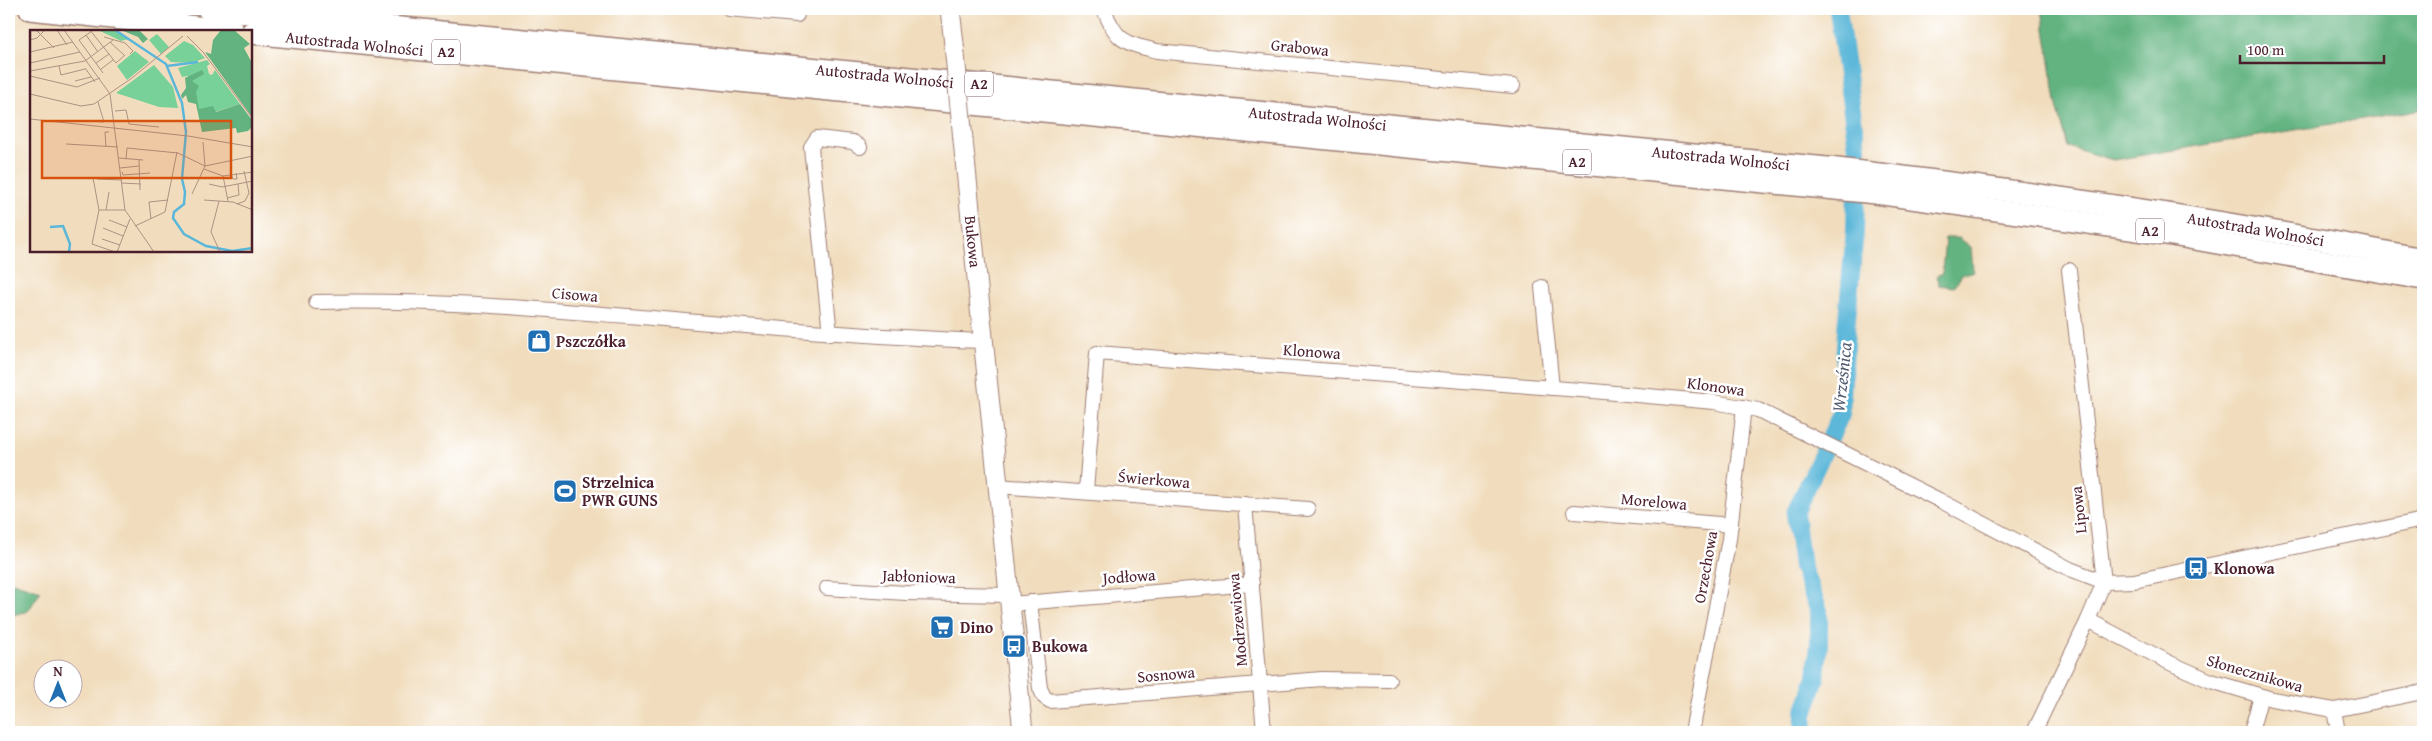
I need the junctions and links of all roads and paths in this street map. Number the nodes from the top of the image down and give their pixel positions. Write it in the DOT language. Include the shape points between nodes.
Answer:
graph roads {
  1 [pos="30,9"];
  2 [pos="208,9"];
  3 [pos="729,9"];
  4 [pos="796,9"];
  5 [pos="950,9"];
  6 [pos="1104,9"];
  7 [pos="224,30"];
  8 [pos="252,33"];
  9 [pos="1513,86"];
  10 [pos="860,147"];
  11 [pos="1837,179"];
  12 [pos="1876,183"];
  13 [pos="2423,259"];
  14 [pos="2069,270"];
  15 [pos="2423,279"];
  16 [pos="1542,287"];
  17 [pos="316,302"];
  18 [pos="830,334"];
  19 [pos="984,341"];
  20 [pos="1552,388"];
  21 [pos="1744,407"];
  22 [pos="998,486"];
  23 [pos="1086,491"];
  24 [pos="1246,504"];
  25 [pos="1308,509"];
  26 [pos="1574,512"];
  27 [pos="2423,520"];
  28 [pos="1731,524"];
  29 [pos="2104,582"];
  30 [pos="1252,584"];
  31 [pos="827,588"];
  32 [pos="1009,599"];
  33 [pos="1030,602"];
  34 [pos="2088,620"];
  35 [pos="1389,680"];
  36 [pos="1260,684"];
  37 [pos="2423,692"];
  38 [pos="2261,696"];
  39 [pos="2334,710"];
  40 [pos="1023,732"];
  41 [pos="1264,732"];
  42 [pos="1692,732"];
  43 [pos="2034,732"];
  44 [pos="2251,732"];
  45 [pos="2338,732"];
  1 -- 7 [label="highway"];
  2 -- 11 [label="highway, Autostrada Wolności / A2"];
  3 -- 4 [label="street" via="797,15"];
  5 -- 19 [label="main road, Bukowa, bridge"];
  6 -- 9 [label="street, Grabowa" via="1111,28 1126,43 1157,51"];
  8 -- 11 [label="highway, Autostrada Wolności / A2"];
  10 -- 18 [label="street" via="853,142 817,138 811,147"];
  11 -- 12 [label="highway, Autostrada Wolności / A2"];
  12 -- 13 [label="highway, Autostrada Wolności / A2" via="2045,194 2188,216"];
  12 -- 15 [label="highway, Autostrada Wolności / A2"];
  14 -- 29 [label="street, Lipowa"];
  16 -- 20 [label="street"];
  17 -- 18 [label="street, Cisowa" via="383,300 534,308"];
  18 -- 19 [label="street, Cisowa"];
  19 -- 22 [label="main road, Bukowa"];
  20 -- 21 [label="street, Klonowa"];
  20 -- 23 [label="street, Klonowa" via="1097,354"];
  21 -- 28 [label="street, Orzechowa"];
  21 -- 29 [label="street, Klonowa" via="1758,410 1821,440 2070,569"];
  22 -- 23 [label="street, Świerkowa"];
  22 -- 32 [label="main road, Bukowa"];
  23 -- 24 [label="street, Świerkowa"];
  24 -- 25 [label="street, Świerkowa"];
  24 -- 30 [label="street, Modrzewiowa"];
  26 -- 28 [label="street, Morelowa"];
  27 -- 29 [label="street, Klonowa" via="2134,581"];
  28 -- 42 [label="street, Orzechowa"];
  29 -- 34 [label="street, Lipowa"];
  30 -- 33 [label="street, Jodłowa"];
  30 -- 36 [label="street, Modrzewiowa"];
  31 -- 32 [label="street, Jabłoniowa"];
  32 -- 33 [label="street, Jodłowa"];
  32 -- 40 [label="main road, Bukowa"];
  33 -- 36 [label="street, Sosnowa" via="1040,688 1050,702"];
  34 -- 38 [label="street, Słonecznikowa" via="2170,663 2211,681"];
  34 -- 43 [label="street, Lipowa"];
  35 -- 36 [label="street, Sosnowa" via="1322,679"];
  36 -- 41 [label="street, Modrzewiowa"];
  37 -- 39 [label="street, Słonecznikowa"];
  38 -- 39 [label="street, Słonecznikowa"];
  38 -- 44 [label="street"];
  39 -- 45 [label="street"];
}
